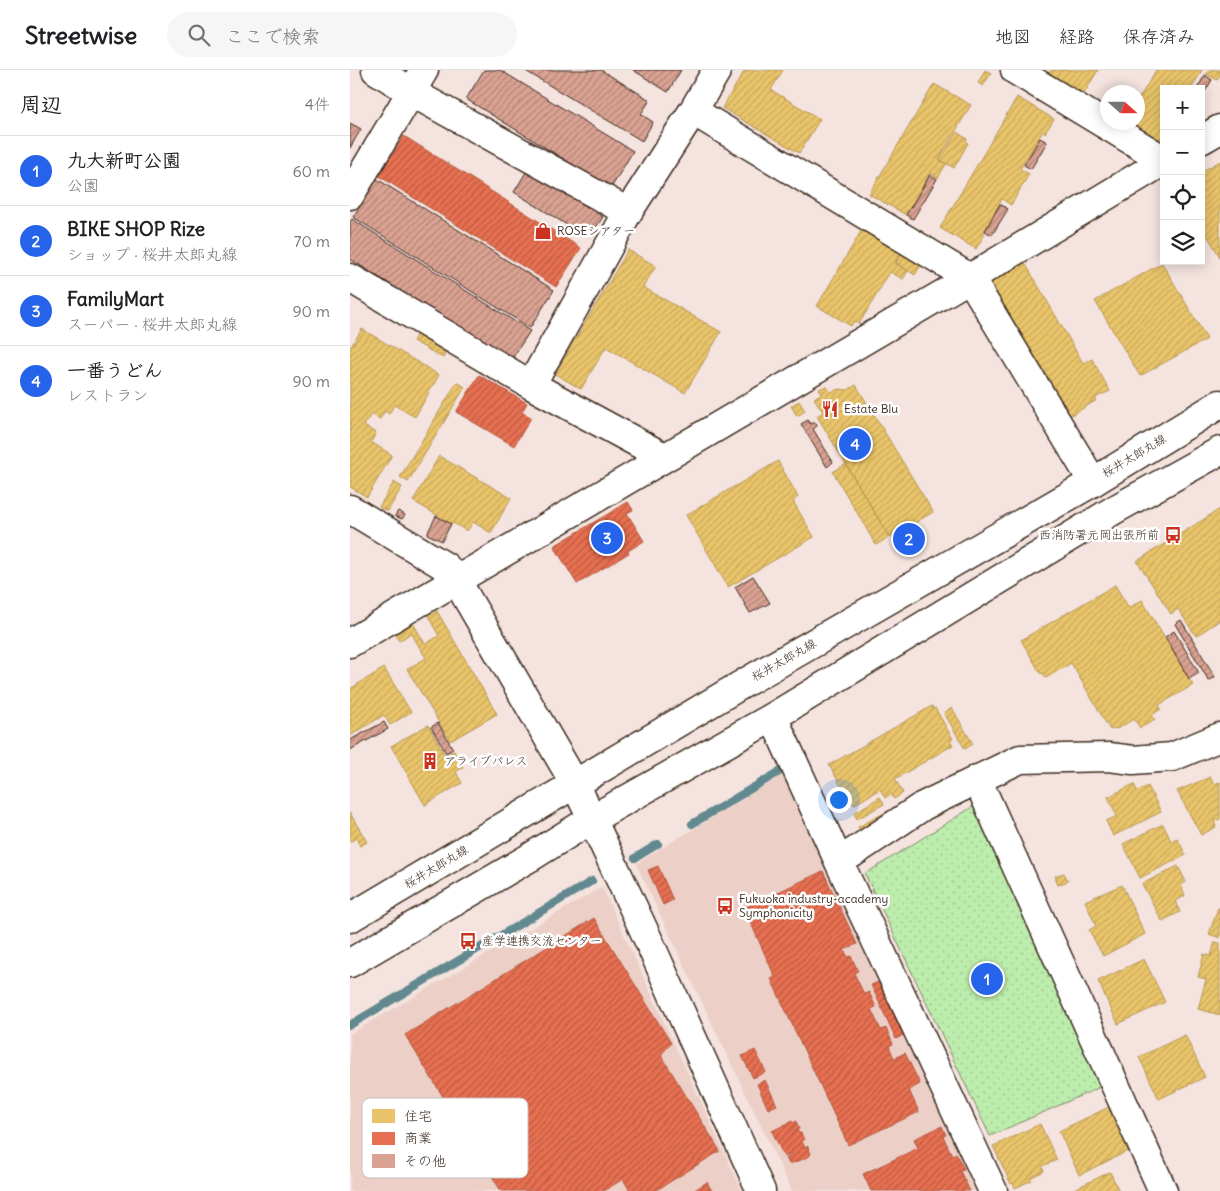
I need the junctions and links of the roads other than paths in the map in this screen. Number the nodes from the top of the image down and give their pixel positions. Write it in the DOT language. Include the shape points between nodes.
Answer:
graph roads {
  1 [pos="376,70"];
  2 [pos="717,70"];
  3 [pos="1015,70"];
  4 [pos="417,81"];
  5 [pos="693,111"];
  6 [pos="1220,129"];
  7 [pos="1205,138"];
  8 [pos="1160,158"];
  9 [pos="1160,162"];
  10 [pos="350,194"];
  11 [pos="628,212"];
  12 [pos="350,278"];
  13 [pos="970,278"];
  14 [pos="531,385"];
  15 [pos="1220,404"];
  16 [pos="1220,451"];
  17 [pos="664,457"];
  18 [pos="1093,482"];
  19 [pos="350,509"];
  20 [pos="457,581"];
  21 [pos="350,643"];
  22 [pos="772,717"];
  23 [pos="1220,737"];
  24 [pos="977,780"];
  25 [pos="575,784"];
  26 [pos="592,818"];
  27 [pos="839,862"];
  28 [pos="350,918"];
  29 [pos="350,963"];
  30 [pos="761,1191"];
  31 [pos="994,1191"];
  32 [pos="1163,1191"];
  1 -- 4 [label="street"];
  2 -- 5 [label="street"];
  3 -- 8 [label="street"];
  4 -- 10 [label="street"];
  4 -- 11 [label="street"];
  5 -- 11 [label="street"];
  5 -- 13 [label="street"];
  6 -- 7 [label="street"];
  9 -- 13 [label="street"];
  11 -- 14 [label="street"];
  12 -- 14 [label="street"];
  13 -- 17 [label="street"];
  13 -- 18 [label="street"];
  14 -- 17 [label="street"];
  15 -- 18 [label="street, 桜井太郎丸線"];
  16 -- 22 [label="street" via="1114,510"];
  17 -- 20 [label="street"];
  18 -- 25 [label="street, 桜井太郎丸線"];
  19 -- 20 [label="street" via="446,567"];
  20 -- 21 [label="street"];
  20 -- 25 [label="street"];
  22 -- 26 [label="street"];
  22 -- 27 [label="street"];
  23 -- 24 [label="street" via="1172,758 1020,758"];
  24 -- 27 [label="street" via="923,806"];
  24 -- 32 [label="street"];
  25 -- 26 [label="street"];
  25 -- 28 [label="street, 桜井太郎丸線"];
  26 -- 29 [label="street"];
  26 -- 30 [label="street"];
  27 -- 31 [label="street"];
}
